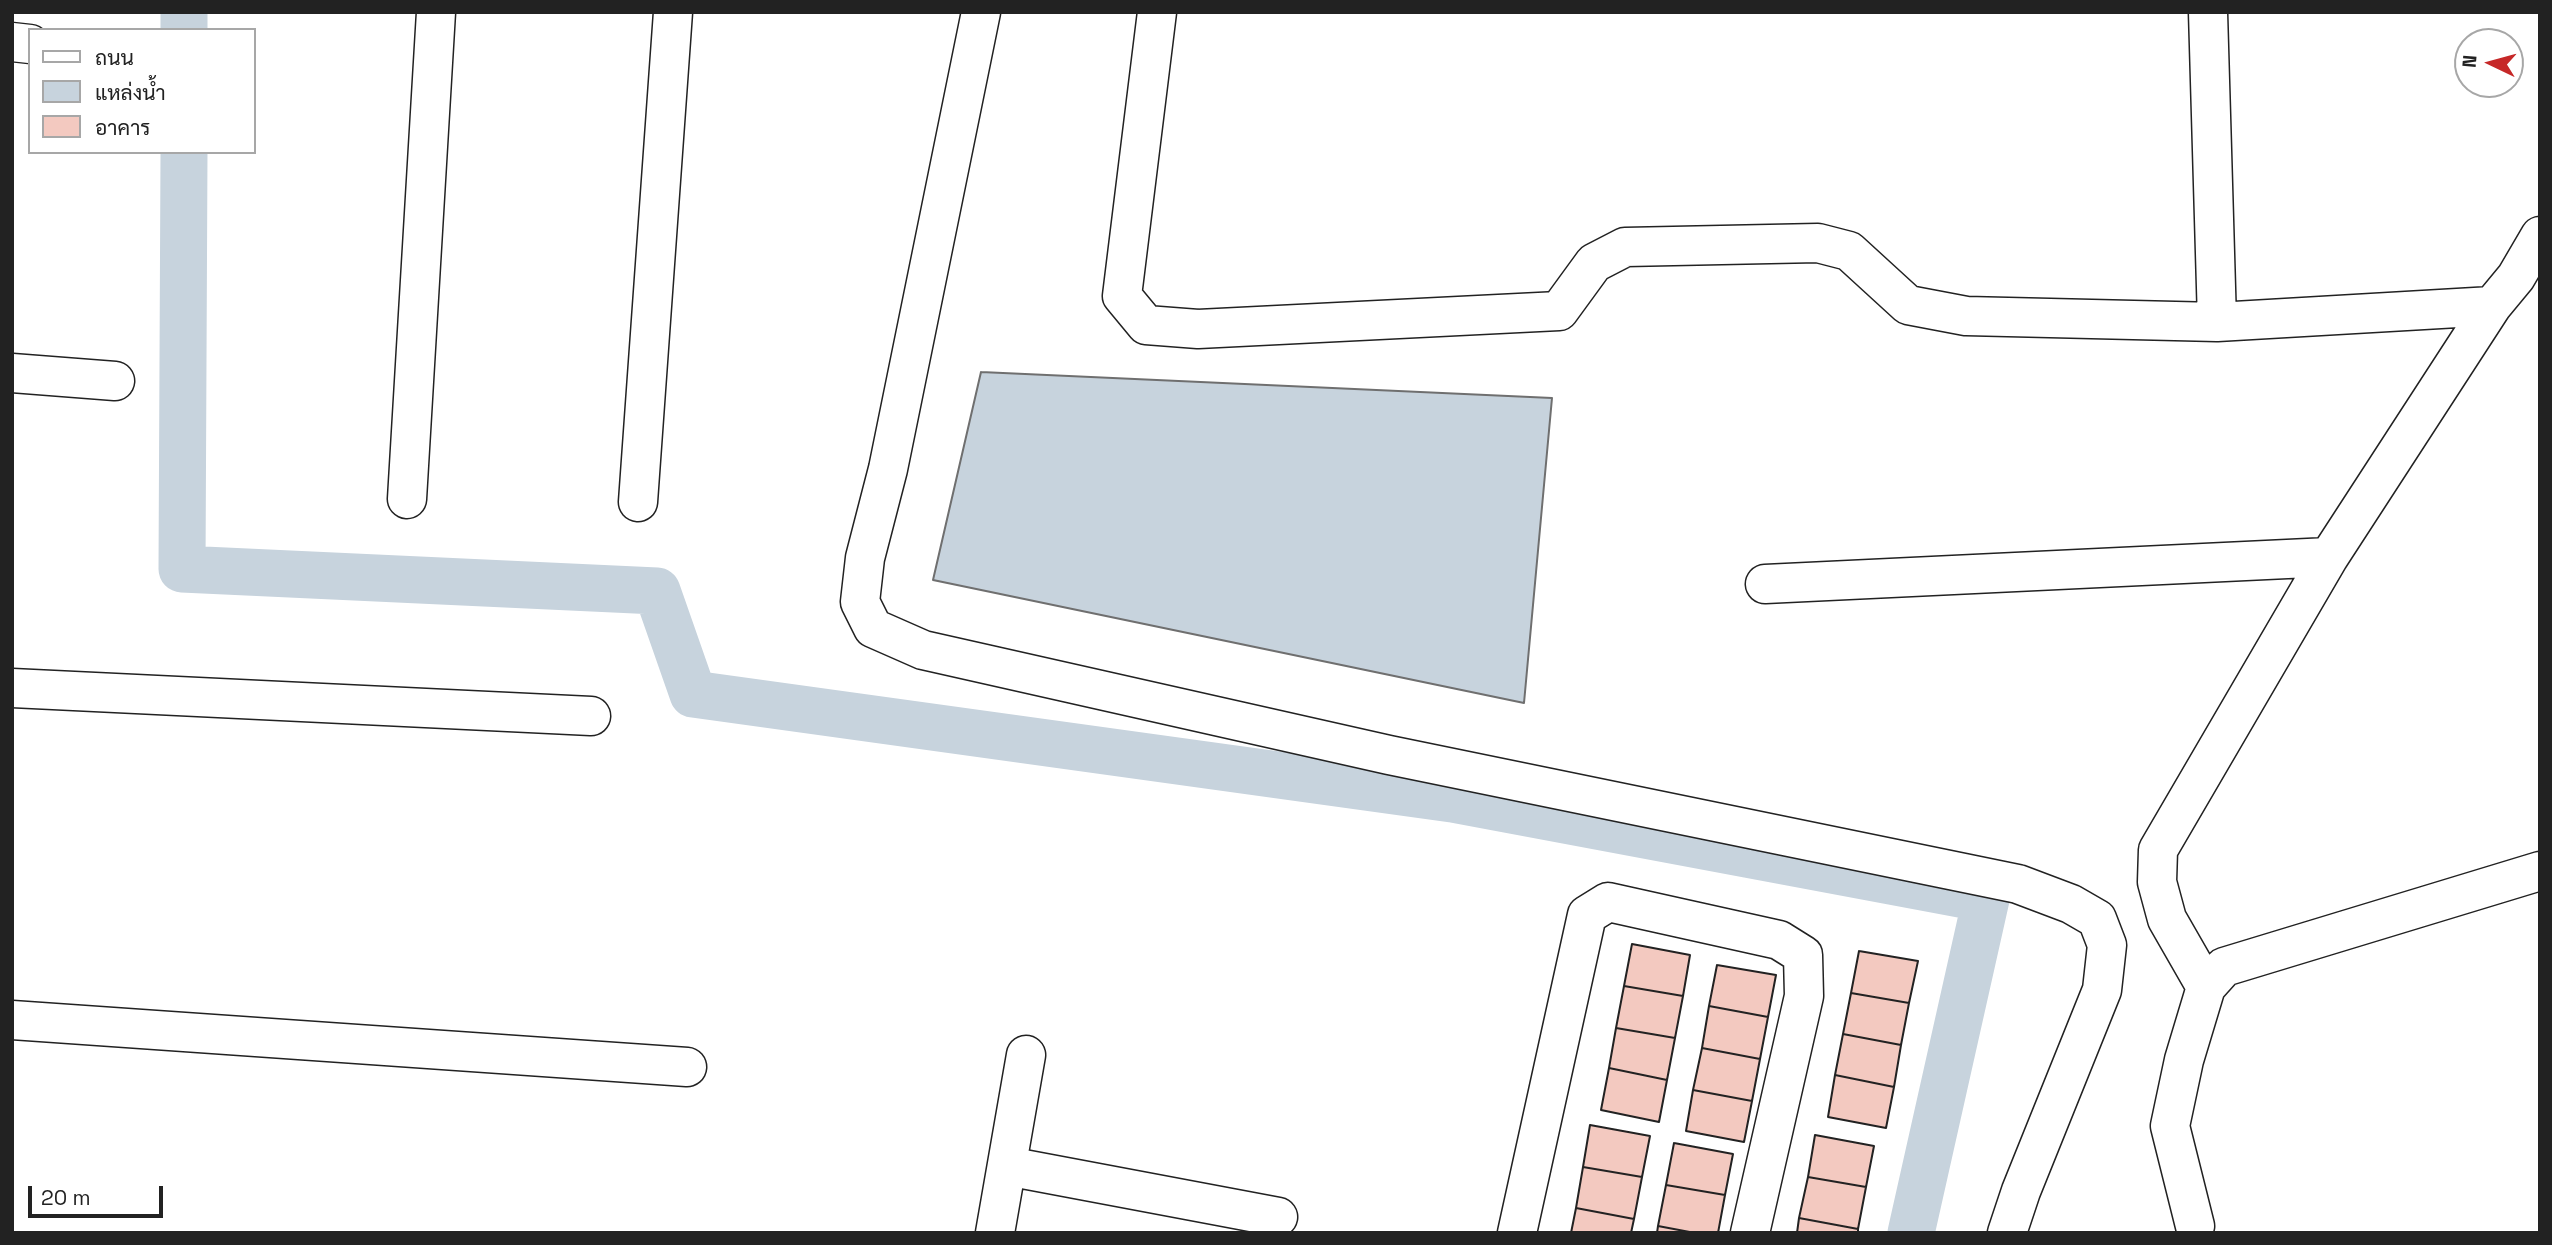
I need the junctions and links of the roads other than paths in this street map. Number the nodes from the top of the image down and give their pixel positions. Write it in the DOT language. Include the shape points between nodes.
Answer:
graph roads {
  1 [pos="436,12"];
  2 [pos="673,12"];
  3 [pos="981,12"];
  4 [pos="1157,12"];
  5 [pos="2208,12"];
  6 [pos="2540,236"];
  7 [pos="2492,306"];
  8 [pos="2217,321"];
  9 [pos="12,373"];
  10 [pos="115,381"];
  11 [pos="407,499"];
  12 [pos="638,502"];
  13 [pos="2329,557"];
  14 [pos="1765,584"];
  15 [pos="12,688"];
  16 [pos="591,716"];
  17 [pos="2540,871"];
  18 [pos="2206,986"];
  19 [pos="12,1020"];
  20 [pos="1026,1055"];
  21 [pos="687,1067"];
  22 [pos="1007,1166"];
  23 [pos="1278,1217"];
  24 [pos="2195,1226"];
  25 [pos="995,1233"];
  26 [pos="1517,1233"];
  27 [pos="1750,1233"];
  28 [pos="2007,1233"];
  1 -- 11 [label="street"];
  2 -- 12 [label="street"];
  3 -- 28 [label="street" via="888,469 865,558 860,602 873,628 923,650 1389,755 2018,884 2071,904 2097,919 2107,945 2102,990"];
  4 -- 8 [label="street" via="1122,296 1146,325 1198,329 1559,311 1594,263 1625,247 1818,243 1849,251 1909,305 1966,316"];
  5 -- 8 [label="street"];
  6 -- 7 [label="street"];
  7 -- 8 [label="street"];
  7 -- 13 [label="street"];
  9 -- 10 [label="street"];
  13 -- 14 [label="street"];
  13 -- 18 [label="street" via="2158,850 2157,882 2167,919"];
  15 -- 16 [label="street"];
  17 -- 18 [label="street" via="2224,967"];
  18 -- 24 [label="street" via="2170,1126"];
  19 -- 21 [label="street"];
  20 -- 22 [label="street"];
  22 -- 23 [label="street"];
  22 -- 25 [label="street"];
  26 -- 27 [label="street" via="1587,915 1608,902 1779,940 1803,955 1804,996"];
}
